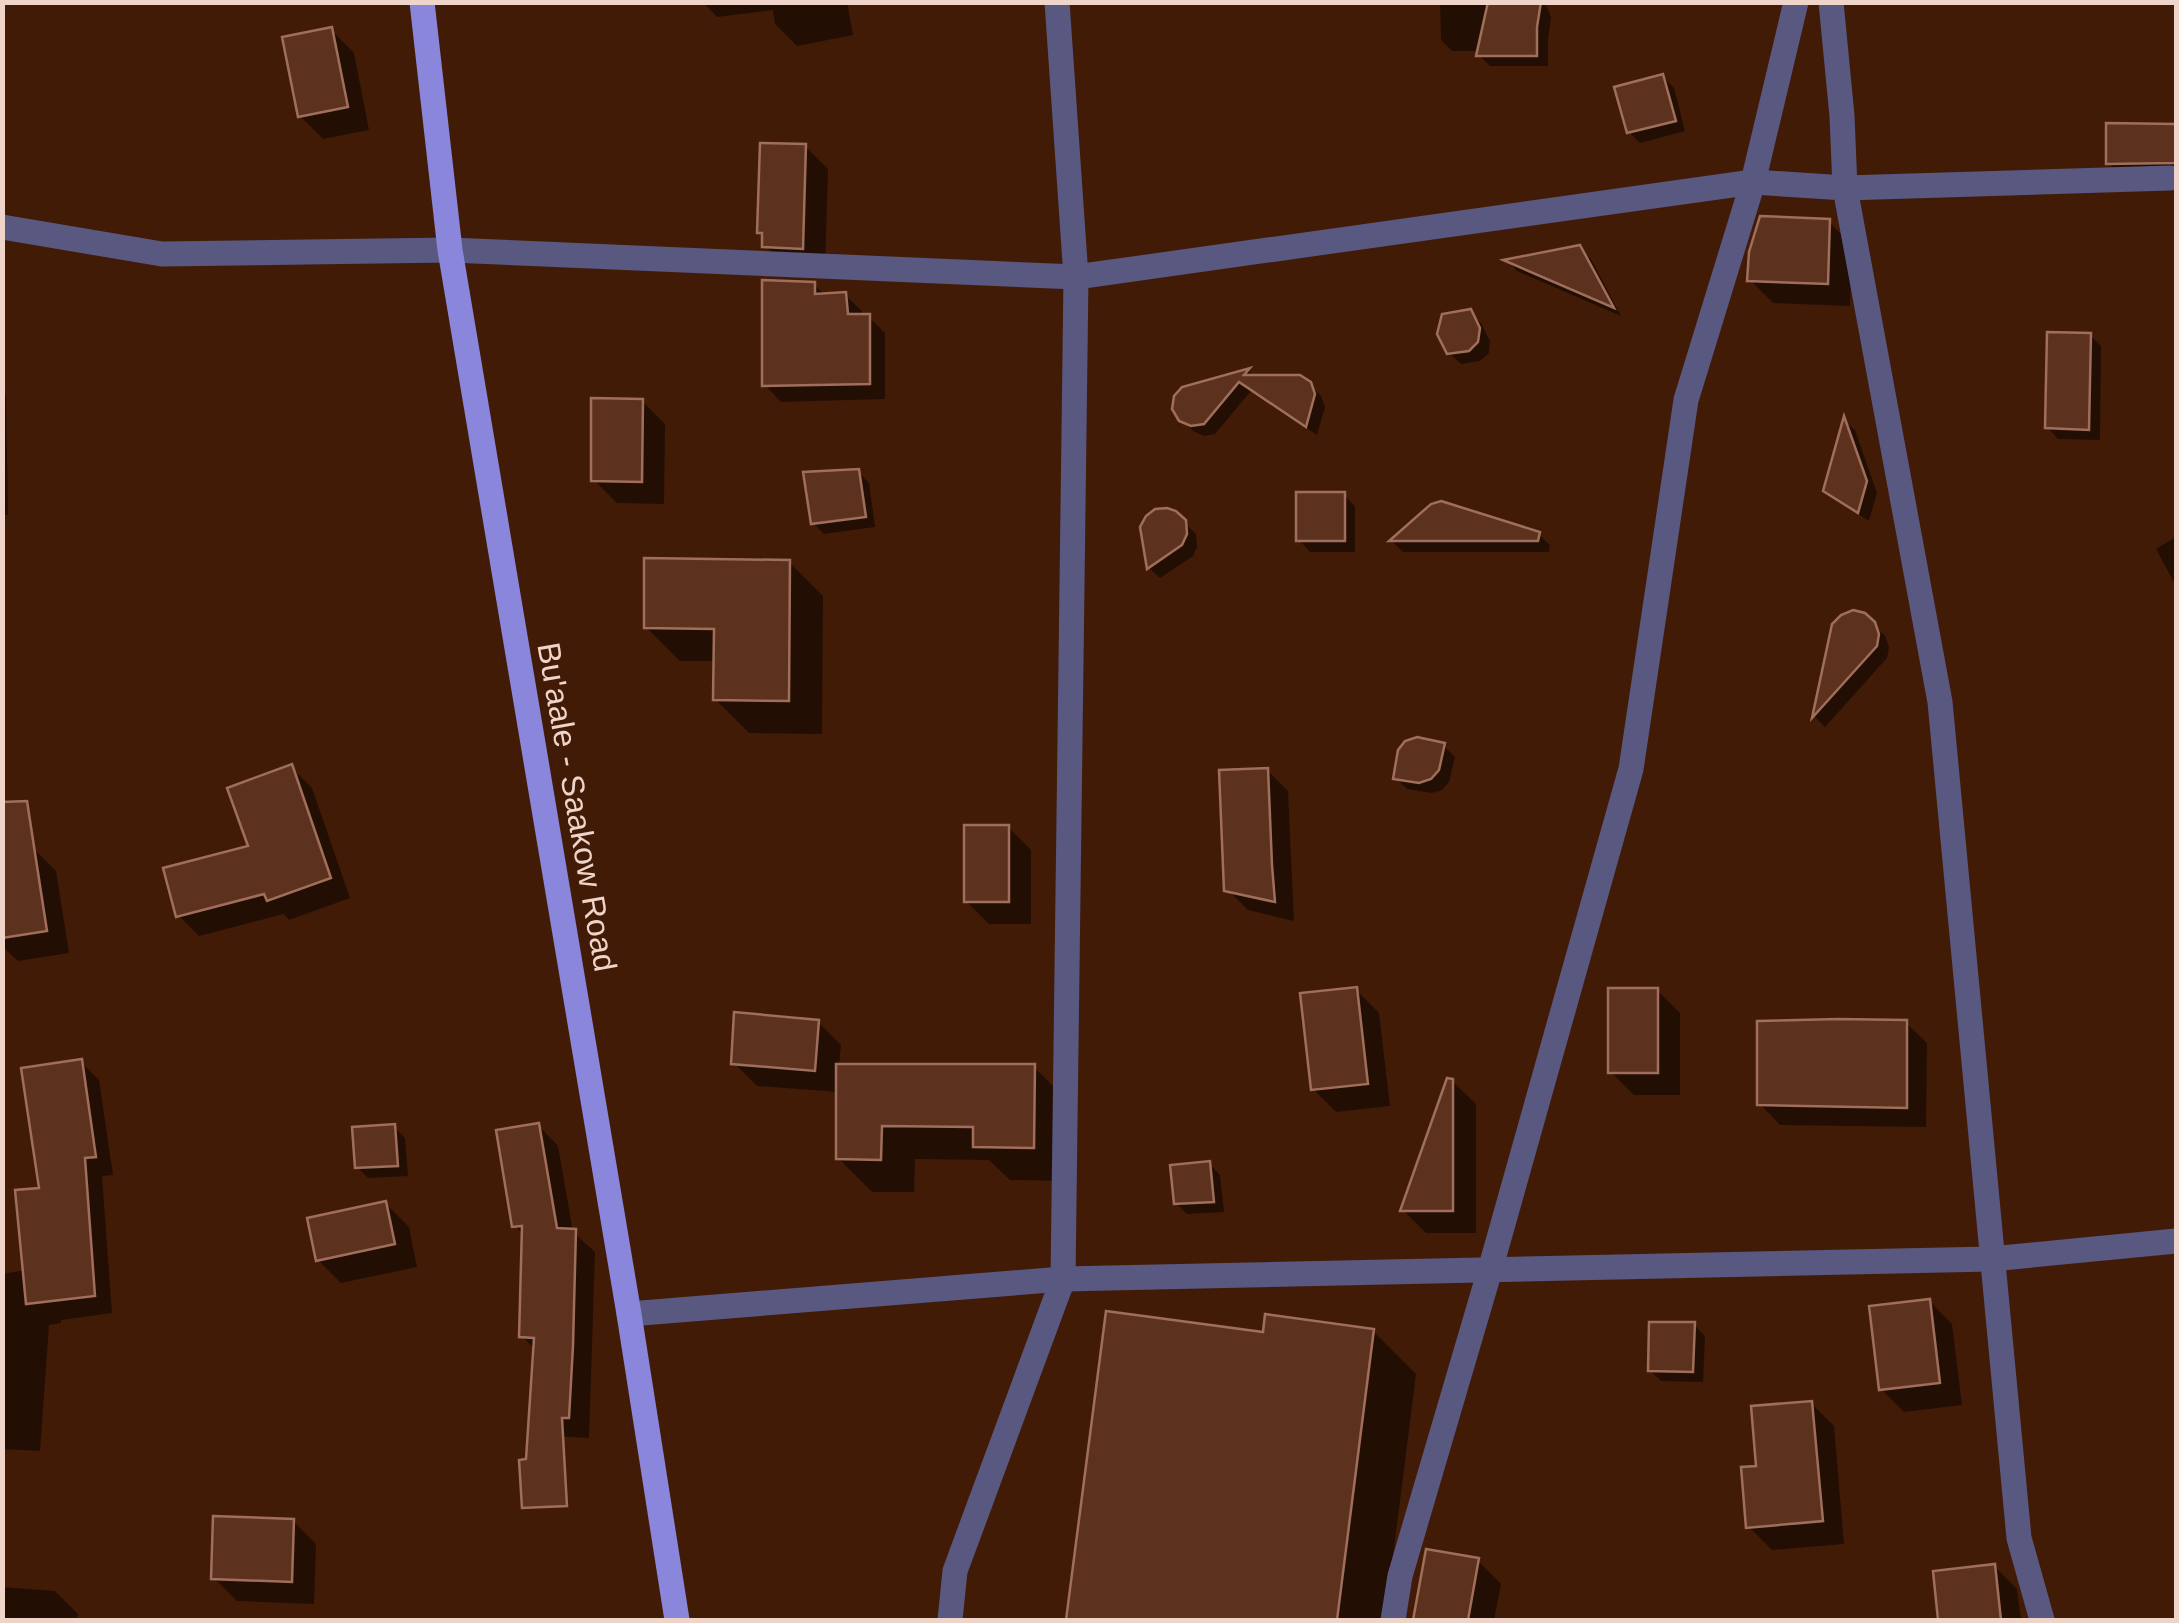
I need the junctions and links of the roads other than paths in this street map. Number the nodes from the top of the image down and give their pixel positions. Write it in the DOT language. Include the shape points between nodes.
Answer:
graph roads {
  1 [pos="422,2"];
  2 [pos="1057,2"];
  3 [pos="1796,2"];
  4 [pos="1831,2"];
  5 [pos="2170,178"];
  6 [pos="1752,182"];
  7 [pos="1845,188"];
  8 [pos="2,227"];
  9 [pos="450,250"];
  10 [pos="1076,277"];
  11 [pos="2176,1241"];
  12 [pos="1992,1259"];
  13 [pos="1490,1270"];
  14 [pos="1063,1279"];
  15 [pos="629,1314"];
  16 [pos="677,1620"];
  17 [pos="950,1620"];
  18 [pos="1393,1620"];
  19 [pos="2042,1620"];
  1 -- 9 [label="main road, Bu'aale - Saakow Road"];
  2 -- 10 [label="street"];
  3 -- 6 [label="street"];
  4 -- 7 [label="street"];
  5 -- 7 [label="street"];
  6 -- 7 [label="street"];
  6 -- 10 [label="street"];
  6 -- 13 [label="street" via="1686,400 1631,768"];
  7 -- 12 [label="street" via="1940,702"];
  8 -- 9 [label="street" via="162,254"];
  9 -- 10 [label="street"];
  9 -- 15 [label="main road, Bu'aale - Saakow Road"];
  10 -- 14 [label="street"];
  11 -- 12 [label="street"];
  12 -- 13 [label="street"];
  12 -- 19 [label="street" via="2020,1538"];
  13 -- 14 [label="street"];
  13 -- 18 [label="street" via="1400,1576"];
  14 -- 15 [label="street"];
  14 -- 17 [label="street" via="955,1571"];
  15 -- 16 [label="main road, Bu'aale - Saakow Road"];
}
